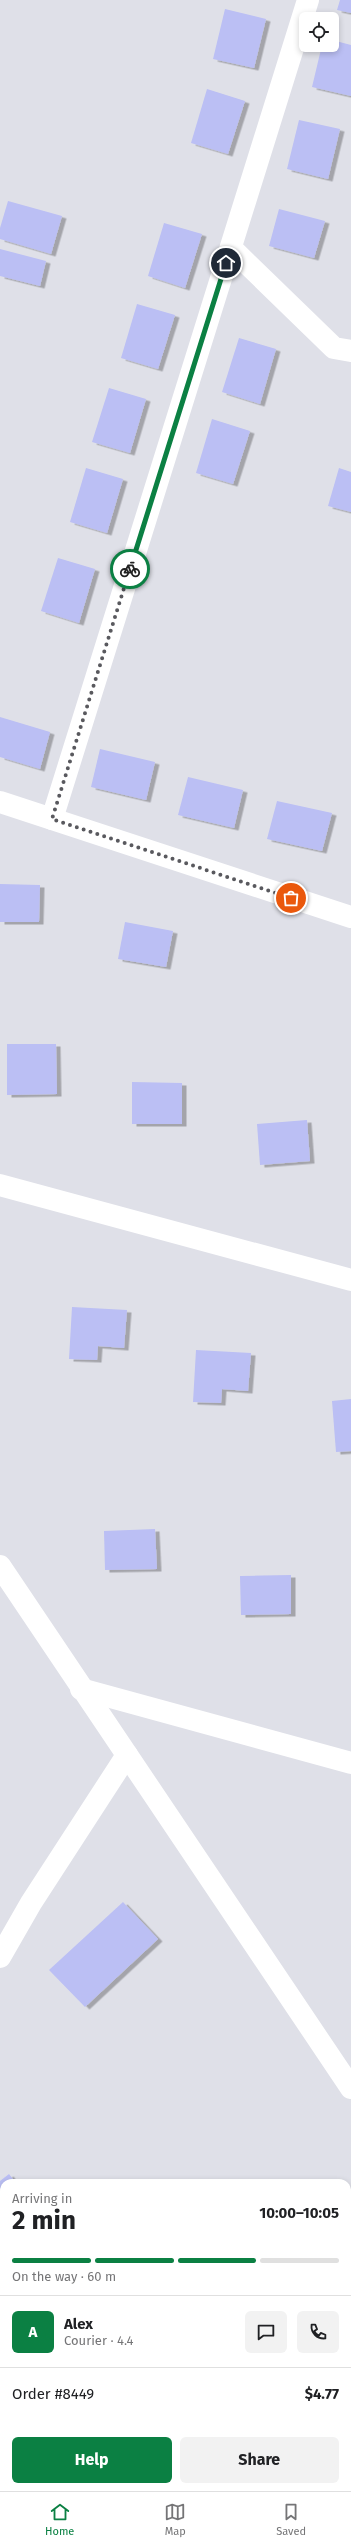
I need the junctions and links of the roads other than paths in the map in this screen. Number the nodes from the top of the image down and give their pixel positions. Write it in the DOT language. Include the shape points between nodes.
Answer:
graph roads {
  1 [pos="308,0"];
  2 [pos="231,248"];
  3 [pos="351,352"];
  4 [pos="0,802"];
  5 [pos="52,819"];
  6 [pos="351,917"];
  7 [pos="0,1185"];
  8 [pos="351,1280"];
  9 [pos="0,1566"];
  10 [pos="81,1689"];
  11 [pos="127,1755"];
  12 [pos="351,1762"];
  13 [pos="0,1957"];
  14 [pos="351,2088"];
  1 -- 2 [label="street"];
  2 -- 3 [label="street" via="334,348"];
  2 -- 5 [label="street"];
  4 -- 5 [label="street"];
  5 -- 6 [label="street"];
  7 -- 8 [label="street"];
  9 -- 10 [label="street"];
  10 -- 11 [label="street"];
  10 -- 12 [label="street"];
  11 -- 13 [label="street" via="31,1903"];
  11 -- 14 [label="street"];
}
